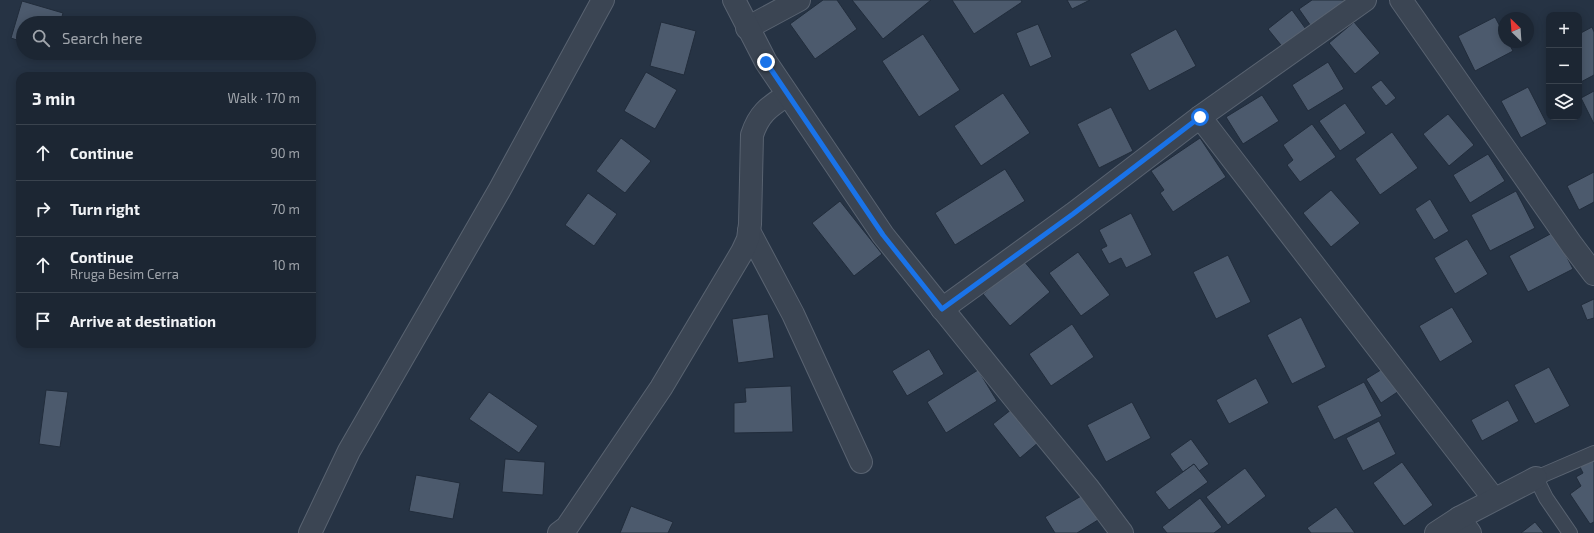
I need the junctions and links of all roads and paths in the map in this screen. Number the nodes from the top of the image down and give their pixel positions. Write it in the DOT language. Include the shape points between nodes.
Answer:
graph roads {
  1 [pos="603,0"];
  2 [pos="734,0"];
  3 [pos="799,0"];
  4 [pos="1365,0"];
  5 [pos="1401,0"];
  6 [pos="747,28"];
  7 [pos="787,95"];
  8 [pos="1200,117"];
  9 [pos="749,231"];
  10 [pos="1594,274"];
  11 [pos="942,309"];
  12 [pos="1594,453"];
  13 [pos="861,462"];
  14 [pos="1536,478"];
  15 [pos="1494,500"];
  16 [pos="1465,526"];
  17 [pos="310,533"];
  18 [pos="559,533"];
  19 [pos="1122,533"];
  20 [pos="1436,533"];
  21 [pos="1570,533"];
  1 -- 17 [label="street" via="500,189 349,451"];
  2 -- 6 [label="street"];
  3 -- 6 [label="street"];
  4 -- 8 [label="street"];
  5 -- 10 [label="street"];
  6 -- 7 [label="street"];
  7 -- 9 [label="street" via="765,110 752,135"];
  7 -- 11 [label="street" via="883,235"];
  8 -- 11 [label="street"];
  8 -- 15 [label="street"];
  9 -- 13 [label="street" via="793,314"];
  9 -- 18 [label="street" via="742,252 660,388 567,527"];
  11 -- 19 [label="street"];
  12 -- 14 [label="lane"];
  14 -- 15 [label="street"];
  14 -- 21 [label="lane" via="1546,498"];
  15 -- 16 [label="street"];
  16 -- 20 [label="street"];
}
